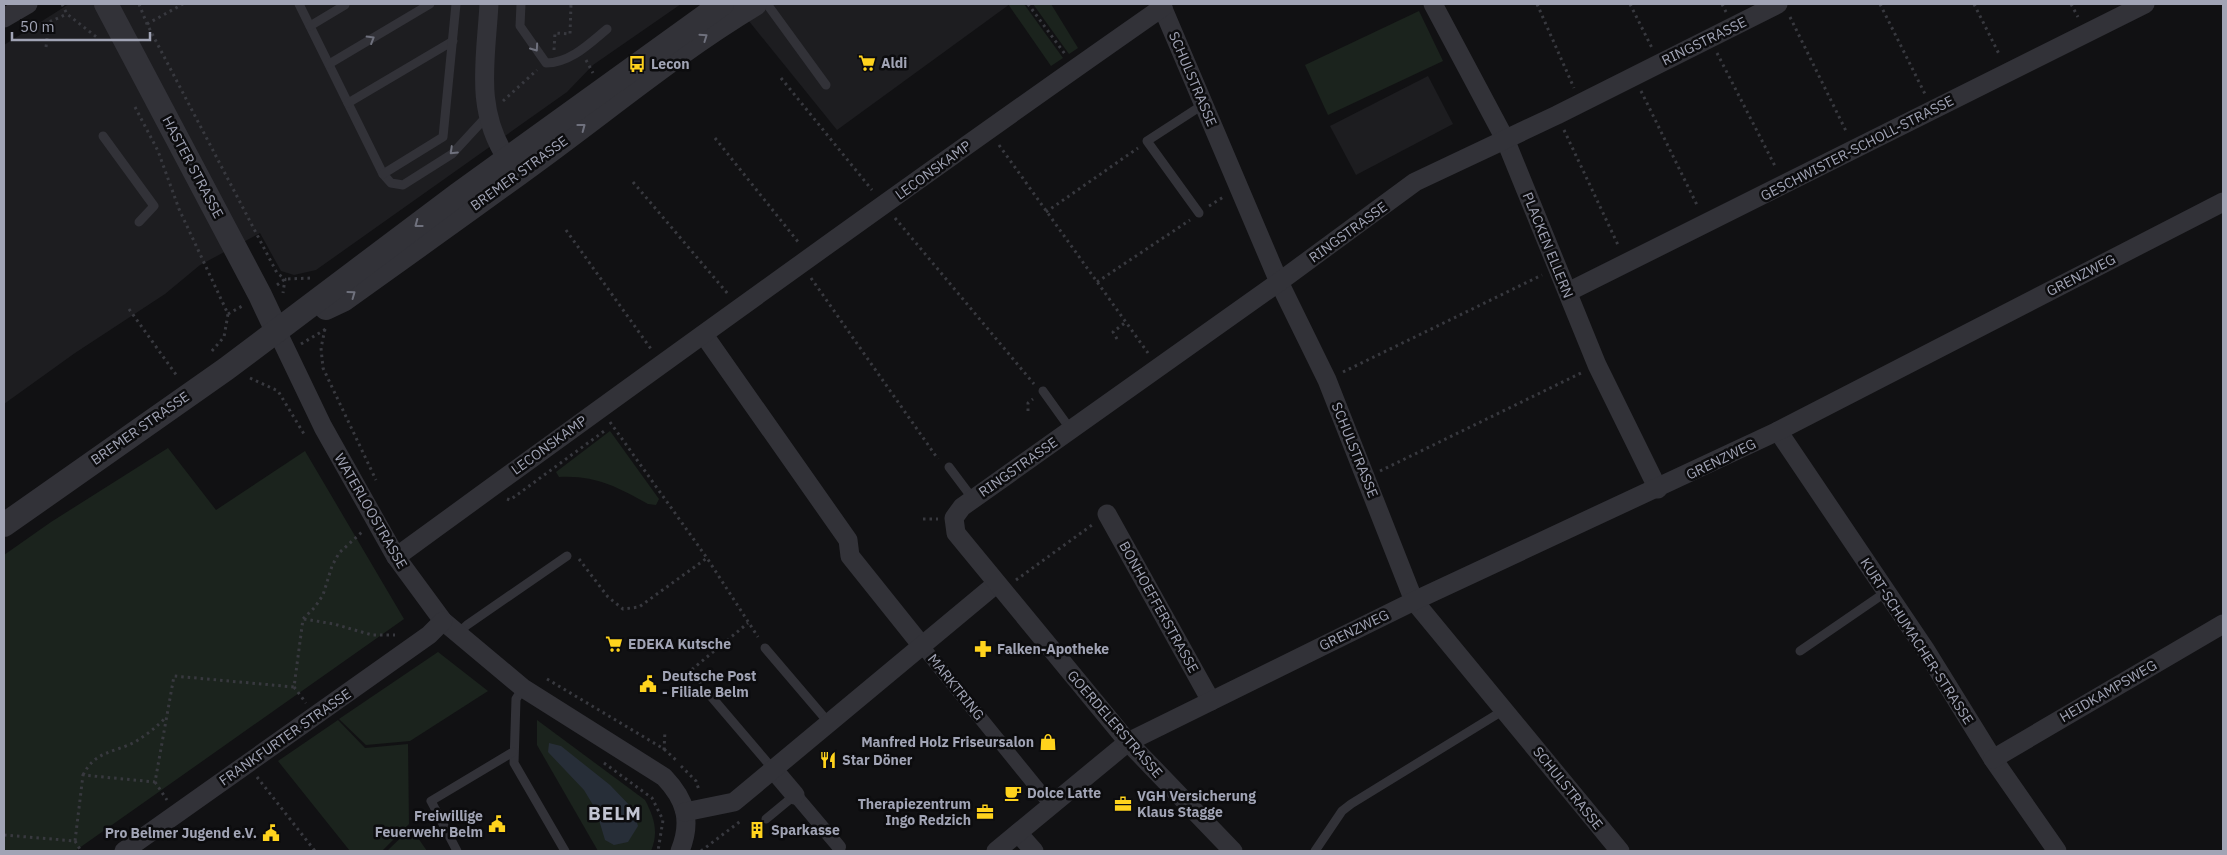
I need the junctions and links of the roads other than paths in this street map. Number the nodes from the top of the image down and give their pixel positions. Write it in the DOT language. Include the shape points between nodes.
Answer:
graph roads {
  1 [pos="28,4"];
  2 [pos="106,4"];
  3 [pos="299,4"];
  4 [pos="430,4"];
  5 [pos="456,4"];
  6 [pos="489,4"];
  7 [pos="521,4"];
  8 [pos="722,4"];
  9 [pos="755,4"];
  10 [pos="768,4"];
  11 [pos="1433,4"];
  12 [pos="2145,4"];
  13 [pos="345,5"];
  14 [pos="1162,5"];
  15 [pos="1783,8"];
  16 [pos="4,18"];
  17 [pos="310,26"];
  18 [pos="607,29"];
  19 [pos="453,41"];
  20 [pos="329,64"];
  21 [pos="826,84"];
  22 [pos="348,103"];
  23 [pos="1204,104"];
  24 [pos="487,116"];
  25 [pos="103,136"];
  26 [pos="1505,139"];
  27 [pos="507,159"];
  28 [pos="383,174"];
  29 [pos="2223,202"];
  30 [pos="1199,213"];
  31 [pos="139,222"];
  32 [pos="1279,282"];
  33 [pos="1568,292"];
  34 [pos="277,331"];
  35 [pos="704,335"];
  36 [pos="1043,391"];
  37 [pos="1071,430"];
  38 [pos="1778,432"];
  39 [pos="949,466"];
  40 [pos="1658,489"];
  41 [pos="973,499"];
  42 [pos="1107,514"];
  43 [pos="954,518"];
  44 [pos="4,525"];
  45 [pos="567,556"];
  46 [pos="396,558"];
  47 [pos="999,587"];
  48 [pos="1886,592"];
  49 [pos="1414,600"];
  50 [pos="443,621"];
  51 [pos="2223,624"];
  52 [pos="457,634"];
  53 [pos="922,646"];
  54 [pos="765,648"];
  55 [pos="1800,651"];
  56 [pos="523,688"];
  57 [pos="710,694"];
  58 [pos="1211,701"];
  59 [pos="1504,710"];
  60 [pos="830,722"];
  61 [pos="1128,742"];
  62 [pos="513,752"];
  63 [pos="1994,759"];
  64 [pos="773,769"];
  65 [pos="795,795"];
  66 [pos="1051,805"];
  67 [pos="685,812"];
  68 [pos="766,819"];
  69 [pos="1018,832"];
  70 [pos="839,847"];
  71 [pos="124,851"];
  72 [pos="457,851"];
  73 [pos="565,851"];
  74 [pos="680,851"];
  75 [pos="996,851"];
  76 [pos="1034,851"];
  77 [pos="1232,851"];
  78 [pos="1315,851"];
  79 [pos="1620,851"];
  80 [pos="2056,851"];
  1 -- 16 [label="street"];
  2 -- 34 [label="street, HASTER STRASSE"];
  3 -- 17 [label="lane"];
  20 -- 4 [label="lane, one-way"];
  5 -- 19 [label="lane"];
  6 -- 24 [label="street" via="483,96"];
  7 -- 18 [label="lane, one-way" via="520,26 546,63 558,63 581,51"];
  8 -- 27 [label="street, BREMER STRASSE"];
  34 -- 9 [label="street, BREMER STRASSE, one-way" via="344,300 666,63"];
  10 -- 21 [label="lane"];
  11 -- 26 [label="street, PLACKEN ELLERN"];
  12 -- 33 [label="street, GESCHWISTER-SCHOLL-STRASSE"];
  13 -- 17 [label="lane"];
  14 -- 23 [label="street, SCHULSTRASSE"];
  14 -- 35 [label="street, LECONSKAMP"];
  15 -- 26 [label="street, RINGSTRASSE" via="1709,38"];
  17 -- 20 [label="lane"];
  19 -- 22 [label="lane"];
  19 -- 28 [label="lane" via="444,137"];
  20 -- 22 [label="lane"];
  22 -- 28 [label="lane"];
  23 -- 30 [label="lane" via="1148,141"];
  23 -- 32 [label="street, SCHULSTRASSE"];
  24 -- 27 [label="street"];
  24 -- 28 [label="lane, one-way" via="452,154 403,185 391,183"];
  25 -- 31 [label="lane" via="154,206"];
  26 -- 32 [label="street, RINGSTRASSE" via="1415,182"];
  26 -- 33 [label="street, PLACKEN ELLERN"];
  27 -- 34 [label="street, BREMER STRASSE, one-way"];
  29 -- 38 [label="street, GRENZWEG"];
  32 -- 37 [label="street, RINGSTRASSE"];
  32 -- 49 [label="street, SCHULSTRASSE" via="1327,380"];
  33 -- 40 [label="street, PLACKEN ELLERN" via="1597,365"];
  34 -- 44 [label="street, BREMER STRASSE"];
  34 -- 46 [label="street, WATERLOOSTRASSE" via="323,427"];
  35 -- 46 [label="street, LECONSKAMP"];
  35 -- 53 [label="street, MARKTRING" via="848,540 850,556"];
  36 -- 37 [label="lane"];
  37 -- 41 [label="street, RINGSTRASSE"];
  38 -- 40 [label="street, GRENZWEG"];
  38 -- 48 [label="street, KURT-SCHUMACHER-STRASSE"];
  39 -- 41 [label="lane"];
  40 -- 49 [label="street, GRENZWEG"];
  41 -- 43 [label="street, RINGSTRASSE"];
  42 -- 58 [label="street, BONHOEFFERSTRASSE"];
  43 -- 47 [label="street, GOERDELERSTRASSE" via="956,533"];
  45 -- 52 [label="lane"];
  46 -- 50 [label="street, WATERLOOSTRASSE"];
  47 -- 53 [label="street"];
  47 -- 61 [label="street, GOERDELERSTRASSE"];
  48 -- 55 [label="lane"];
  48 -- 63 [label="street, KURT-SCHUMACHER-STRASSE"];
  49 -- 58 [label="street, GRENZWEG"];
  49 -- 59 [label="street, SCHULSTRASSE"];
  50 -- 52 [label="street, WATERLOOSTRASSE"];
  50 -- 71 [label="street, FRANKFURTER STRASSE" via="429,635"];
  51 -- 63 [label="street, HEIDKAMPSWEG"];
  52 -- 56 [label="street, WATERLOOSTRASSE"];
  53 -- 60 [label="street"];
  53 -- 66 [label="street, MARKTRING"];
  54 -- 60 [label="lane"];
  56 -- 62 [label="lane" via="516,699"];
  56 -- 67 [label="street, WATERLOOSTRASSE" via="664,777 678,792"];
  57 -- 64 [label="lane"];
  58 -- 61 [label="street"];
  59 -- 78 [label="lane" via="1351,804 1342,811"];
  59 -- 79 [label="street, SCHULSTRASSE"];
  60 -- 64 [label="street"];
  61 -- 66 [label="street"];
  61 -- 77 [label="street, GOERDELERSTRASSE"];
  62 -- 72 [label="lane" via="431,801"];
  62 -- 73 [label="lane" via="516,770"];
  63 -- 80 [label="street, KURT-SCHUMACHER-STRASSE"];
  64 -- 65 [label="street"];
  64 -- 67 [label="street" via="734,802"];
  65 -- 68 [label="lane"];
  65 -- 70 [label="street"];
  66 -- 69 [label="street"];
  67 -- 74 [label="street" via="684,842"];
  69 -- 75 [label="street"];
  69 -- 76 [label="street"];
}
